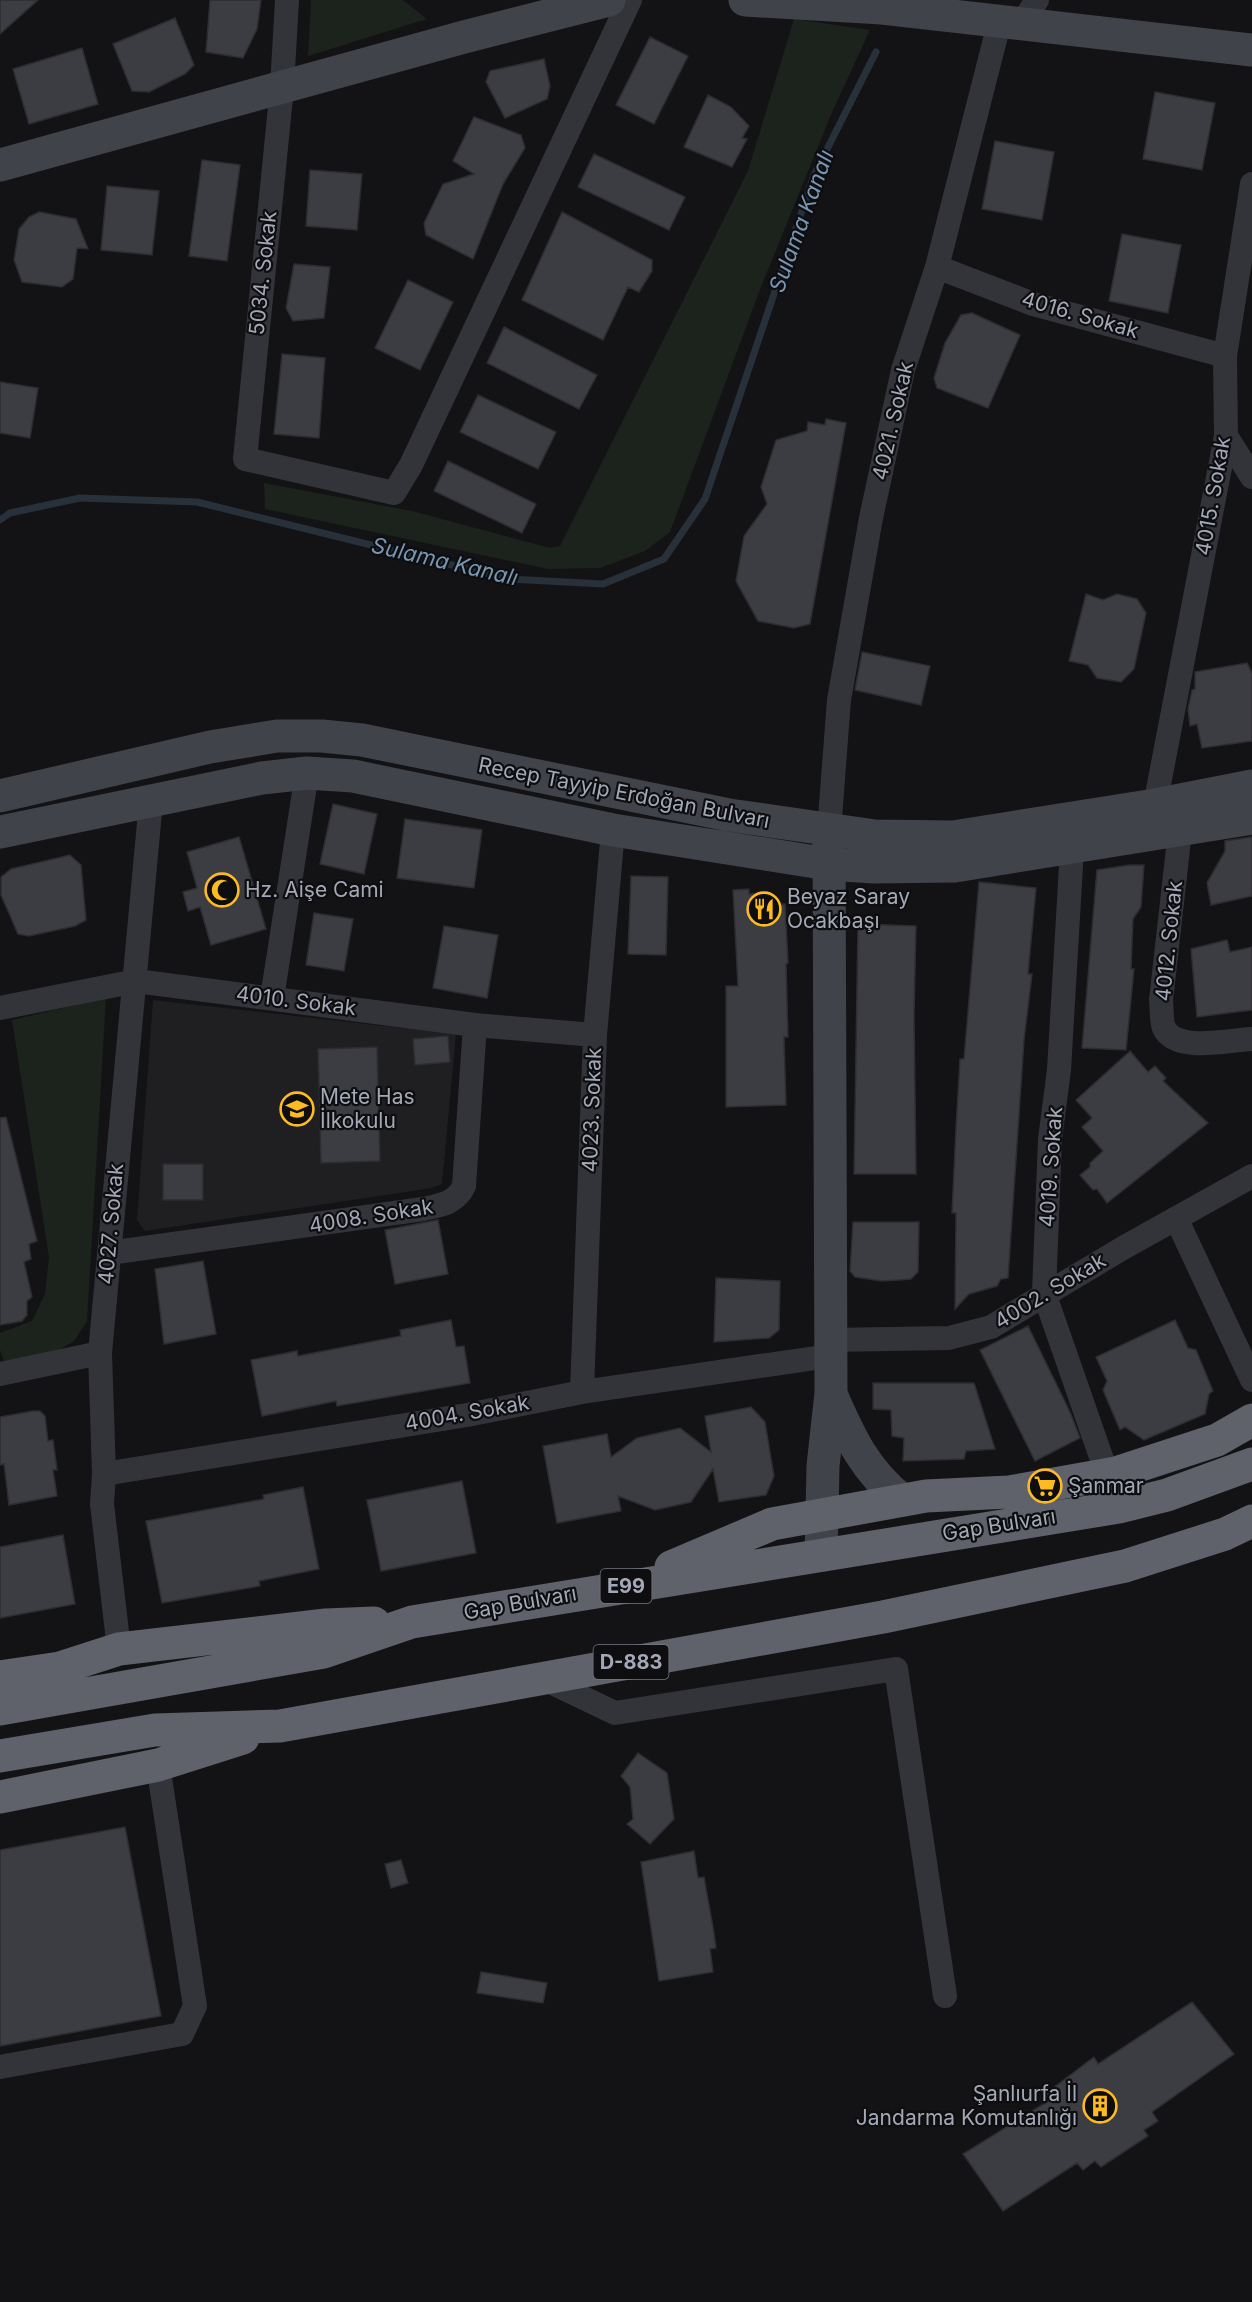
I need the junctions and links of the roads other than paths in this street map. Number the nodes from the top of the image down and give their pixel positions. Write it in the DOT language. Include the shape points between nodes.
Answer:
graph roads {
  1 [pos="287,0"];
  2 [pos="609,0"];
  3 [pos="630,0"];
  4 [pos="745,0"];
  5 [pos="884,4"];
  6 [pos="1020,14"];
  7 [pos="1252,50"];
  8 [pos="282,87"];
  9 [pos="2,164"];
  10 [pos="1252,184"];
  11 [pos="938,267"];
  12 [pos="1225,356"];
  13 [pos="1226,436"];
  14 [pos="1252,477"];
  15 [pos="308,773"];
  16 [pos="1252,786"];
  17 [pos="0,796"];
  18 [pos="151,801"];
  19 [pos="1155,805"];
  20 [pos="1252,818"];
  21 [pos="613,830"];
  22 [pos="830,831"];
  23 [pos="1180,831"];
  24 [pos="0,832"];
  25 [pos="1072,849"];
  26 [pos="828,864"];
  27 [pos="136,981"];
  28 [pos="272,998"];
  29 [pos="0,1008"];
  30 [pos="475,1025"];
  31 [pos="595,1035"];
  32 [pos="1252,1039"];
  33 [pos="1252,1176"];
  34 [pos="1176,1218"];
  35 [pos="109,1253"];
  36 [pos="1044,1293"];
  37 [pos="829,1348"];
  38 [pos="100,1353"];
  39 [pos="0,1374"];
  40 [pos="1252,1380"];
  41 [pos="582,1392"];
  42 [pos="831,1393"];
  43 [pos="1252,1420"];
  44 [pos="1252,1435"];
  45 [pos="1217,1440"];
  46 [pos="1252,1464"];
  47 [pos="104,1474"];
  48 [pos="1107,1474"];
  49 [pos="902,1500"];
  50 [pos="822,1515"];
  51 [pos="1252,1521"];
  52 [pos="821,1555"];
  53 [pos="625,1586"];
  54 [pos="412,1622"];
  55 [pos="118,1648"];
  56 [pos="0,1677"];
  57 [pos="542,1678"];
  58 [pos="0,1709"];
  59 [pos="280,1726"];
  60 [pos="0,1756"];
  61 [pos="158,1765"];
  62 [pos="0,1797"];
  63 [pos="945,1996"];
  64 [pos="0,2067"];
  1 -- 8 [label="street, 5034. Sokak"];
  2 -- 8 [label="main road"];
  3 -- 8 [label="street, 5034. Sokak" via="416,454 394,493 245,459"];
  4 -- 5 [label="main road"];
  5 -- 6 [label="main road"];
  6 -- 7 [label="main road"];
  6 -- 11 [label="street, 4021. Sokak"];
  8 -- 9 [label="main road"];
  10 -- 12 [label="street, 4015. Sokak"];
  11 -- 12 [label="street, 4016. Sokak" via="1033,304"];
  11 -- 22 [label="street, 4021. Sokak" via="903,370 871,518 839,699"];
  12 -- 13 [label="street, 4015. Sokak"];
  13 -- 14 [label="street"];
  13 -- 19 [label="street, 4015. Sokak"];
  15 -- 18 [label="main road, Recep Tayyip Erdoğan Bulvarı" via="262,777"];
  15 -- 21 [label="main road, Recep Tayyip Erdoğan Bulvarı" via="353,776"];
  15 -- 28 [label="street"];
  16 -- 19 [label="main road, Recep Tayyip Erdoğan Bulvarı"];
  17 -- 22 [label="main road, Recep Tayyip Erdoğan Bulvarı" via="210,747 276,736 322,736"];
  18 -- 24 [label="main road, Recep Tayyip Erdoğan Bulvarı"];
  18 -- 27 [label="street, 4027. Sokak"];
  19 -- 22 [label="main road, Recep Tayyip Erdoğan Bulvarı" via="953,837"];
  20 -- 23 [label="main road, Recep Tayyip Erdoğan Bulvarı"];
  21 -- 26 [label="main road, Recep Tayyip Erdoğan Bulvarı"];
  21 -- 31 [label="street, 4023. Sokak"];
  22 -- 26 [label="main road"];
  23 -- 25 [label="main road, Recep Tayyip Erdoğan Bulvarı"];
  23 -- 32 [label="street, 4012. Sokak" via="1161,1000 1163,1027 1172,1038 1184,1043"];
  25 -- 26 [label="main road, Recep Tayyip Erdoğan Bulvarı" via="956,866"];
  25 -- 36 [label="street, 4019. Sokak" via="1059,1070 1050,1138"];
  26 -- 37 [label="main road"];
  27 -- 28 [label="street, 4010. Sokak"];
  27 -- 29 [label="street, 4010. Sokak"];
  27 -- 35 [label="street, 4027. Sokak"];
  28 -- 30 [label="street, 4010. Sokak"];
  30 -- 31 [label="street, 4010. Sokak"];
  30 -- 35 [label="street, 4008. Sokak" via="464,1186 459,1197 423,1209"];
  31 -- 41 [label="street, 4023. Sokak"];
  33 -- 34 [label="street, 4002. Sokak"];
  34 -- 36 [label="street, 4002. Sokak"];
  34 -- 40 [label="street"];
  35 -- 38 [label="street, 4027. Sokak"];
  36 -- 37 [label="street, 4002. Sokak" via="991,1327 949,1338"];
  36 -- 48 [label="street, 4019. Sokak"];
  37 -- 41 [label="street, 4004. Sokak"];
  37 -- 42 [label="main road"];
  38 -- 39 [label="street"];
  38 -- 47 [label="street, 4027. Sokak"];
  41 -- 47 [label="street, 4004. Sokak"];
  42 -- 49 [label="main road" via="853,1446 866,1466"];
  42 -- 50 [label="main road"];
  43 -- 45 [label="highway"];
  44 -- 45 [label="main road"];
  45 -- 48 [label="highway"];
  46 -- 52 [label="highway, Gap Bulvarı / E99" via="1167,1495 1119,1507"];
  47 -- 55 [label="street, 4027. Sokak" via="102,1504"];
  48 -- 49 [label="highway" via="1009,1492"];
  49 -- 50 [label="highway"];
  50 -- 52 [label="main road"];
  50 -- 53 [label="highway" via="771,1524"];
  51 -- 57 [label="highway, D-883" via="1225,1534 1125,1566 883,1617"];
  52 -- 53 [label="highway, Gap Bulvarı / E99"];
  53 -- 54 [label="highway, Gap Bulvarı / E99"];
  54 -- 55 [label="highway" via="326,1625"];
  54 -- 58 [label="highway, Gap Bulvarı / E99" via="324,1652"];
  55 -- 56 [label="highway" via="60,1668"];
  57 -- 59 [label="highway, D-883"];
  57 -- 63 [label="street" via="615,1713 896,1669"];
  59 -- 60 [label="highway, D-883" via="155,1730"];
  59 -- 61 [label="highway"];
  61 -- 62 [label="highway"];
  61 -- 64 [label="street" via="195,2006 182,2034"];
}
